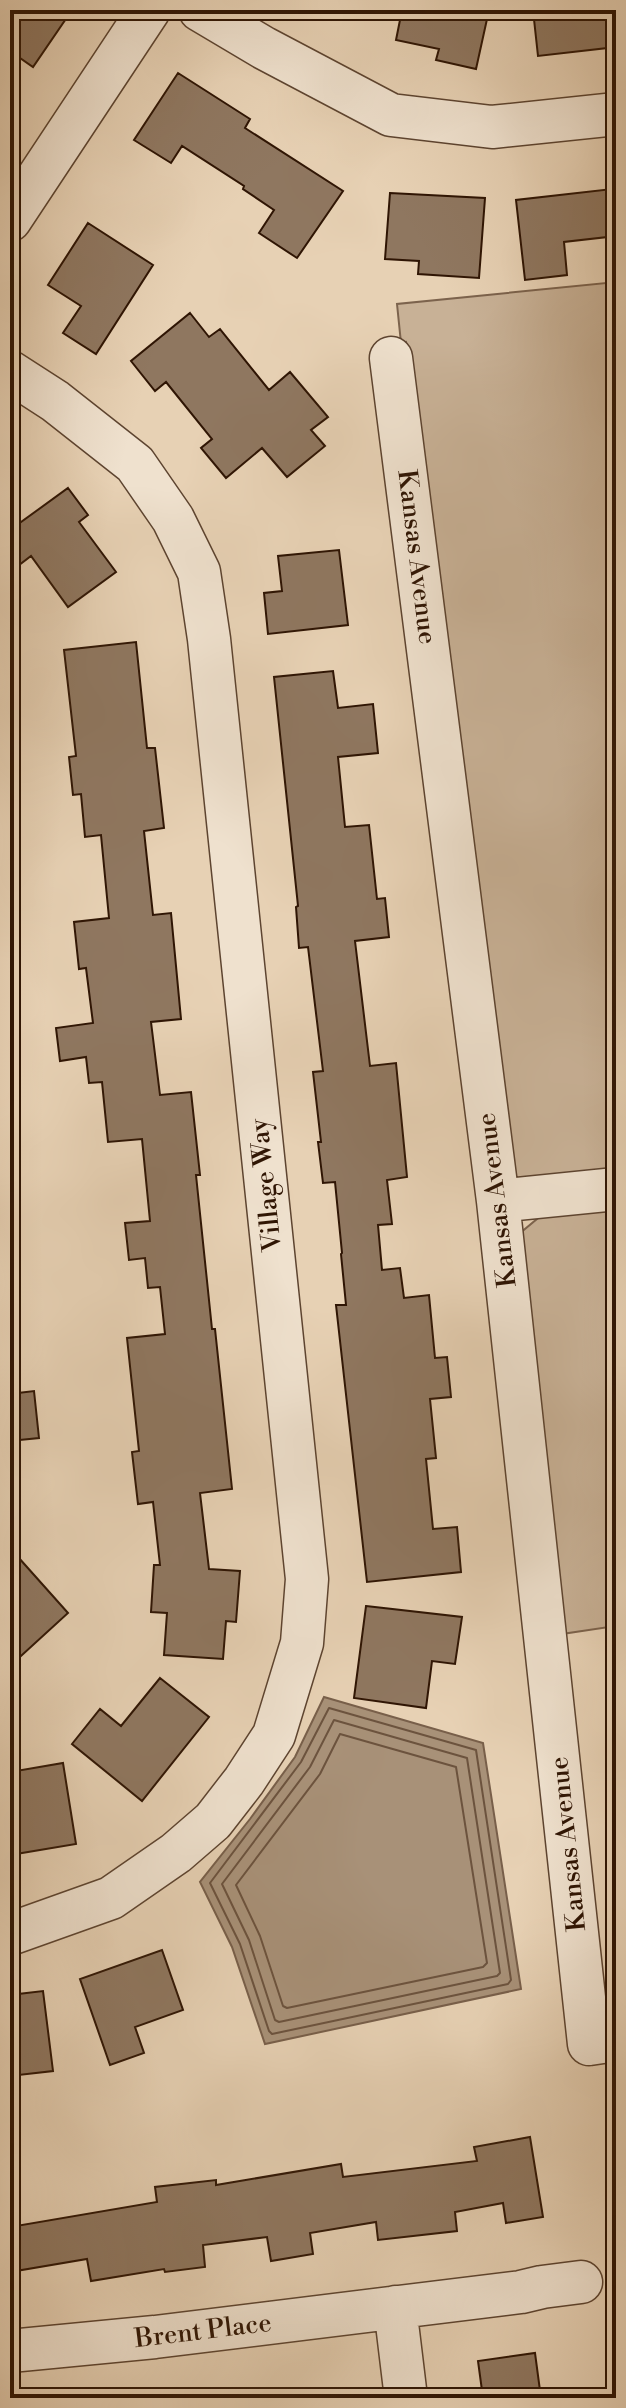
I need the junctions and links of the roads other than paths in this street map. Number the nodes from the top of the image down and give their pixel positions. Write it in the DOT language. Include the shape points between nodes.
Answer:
graph roads {
  1 [pos="149,10"];
  2 [pos="200,10"];
  3 [pos="616,114"];
  4 [pos="10,220"];
  5 [pos="391,358"];
  6 [pos="10,372"];
  7 [pos="616,1189"];
  8 [pos="498,1201"];
  9 [pos="10,1934"];
  10 [pos="602,2042"];
  11 [pos="581,2282"];
  12 [pos="395,2307"];
  13 [pos="10,2351"];
  14 [pos="406,2398"];
  1 -- 4 [label="street"];
  2 -- 3 [label="street" via="391,115 492,127"];
  5 -- 8 [label="street, Kansas Avenue"];
  6 -- 9 [label="street, Village Way" via="135,464 173,519 199,572 307,1579 302,1643 274,1735 213,1821 111,1898"];
  7 -- 8 [label="street"];
  8 -- 10 [label="street, Kansas Avenue"];
  11 -- 12 [label="street, Brent Place"];
  12 -- 13 [label="street, Brent Place"];
  12 -- 14 [label="street"];
}
